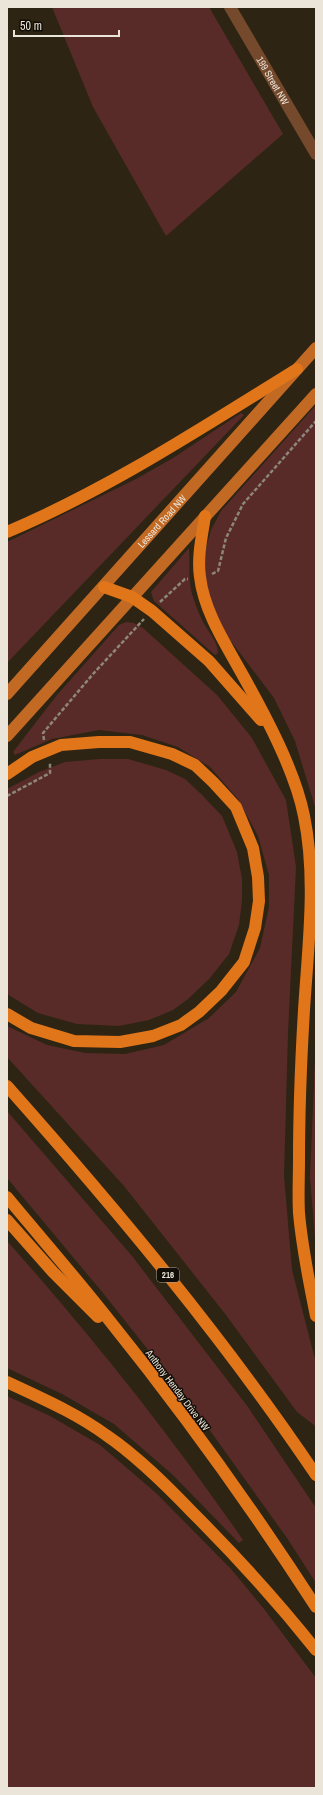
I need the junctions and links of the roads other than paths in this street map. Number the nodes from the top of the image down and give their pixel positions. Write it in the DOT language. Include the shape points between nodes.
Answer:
graph roads {
  1 [pos="230,7"];
  2 [pos="316,154"];
  3 [pos="316,348"];
  4 [pos="297,369"];
  5 [pos="316,394"];
  6 [pos="205,516"];
  7 [pos="7,532"];
  8 [pos="104,587"];
  9 [pos="132,597"];
  10 [pos="7,694"];
  11 [pos="7,736"];
  12 [pos="280,747"];
  13 [pos="7,774"];
  14 [pos="7,1014"];
  15 [pos="7,1086"];
  16 [pos="7,1197"];
  17 [pos="7,1220"];
  18 [pos="316,1316"];
  19 [pos="142,1362"];
  20 [pos="7,1382"];
  21 [pos="316,1475"];
  22 [pos="316,1607"];
  23 [pos="316,1650"];
  1 -- 2 [label="street, 199 Street NW"];
  3 -- 4 [label="main road, Lessard Road NW"];
  4 -- 7 [label="highway" via="119,477"];
  4 -- 8 [label="main road, Lessard Road NW"];
  5 -- 6 [label="main road"];
  6 -- 9 [label="main road"];
  6 -- 12 [label="highway" via="199,556 200,578 208,607"];
  8 -- 9 [label="highway"];
  8 -- 10 [label="main road, Lessard Road NW"];
  9 -- 11 [label="main road"];
  9 -- 12 [label="highway" via="152,610 209,661 239,692"];
  12 -- 18 [label="highway" via="300,796 305,817 308,854 310,904 299,1111 299,1212"];
  13 -- 14 [label="highway" via="32,757 61,745 99,742 130,742 172,754 195,765 236,807 253,848 259,901 255,928 244,962 221,991 181,1025 153,1036 120,1042 74,1041 31,1028"];
  15 -- 21 [label="highway, 216" via="169,1276 240,1368"];
  16 -- 19 [label="highway, Anthony Henday Drive NW"];
  17 -- 19 [label="highway" via="53,1272"];
  19 -- 22 [label="highway, Anthony Henday Drive NW" via="222,1468"];
  20 -- 23 [label="highway" via="56,1405 107,1435 165,1484 240,1560"];
}
